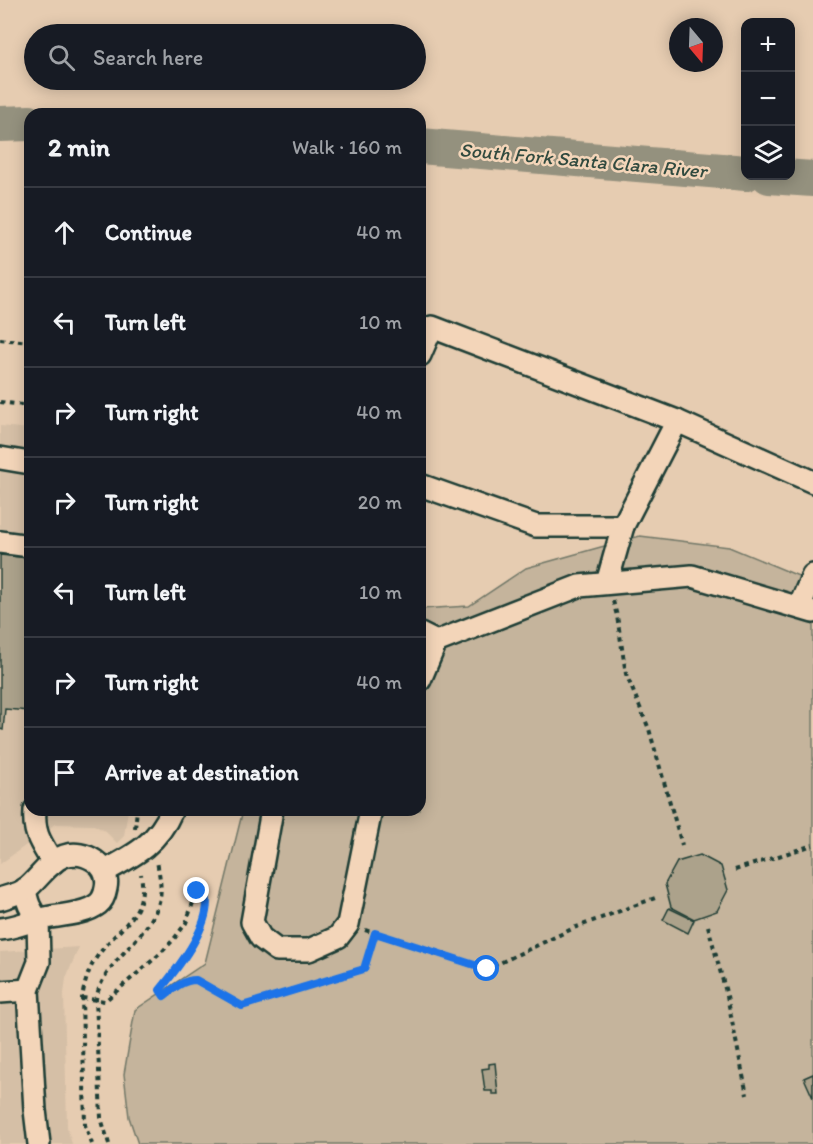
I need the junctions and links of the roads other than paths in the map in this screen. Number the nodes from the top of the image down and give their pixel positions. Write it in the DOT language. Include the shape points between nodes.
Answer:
graph roads {
  1 [pos="426,341"];
  2 [pos="677,421"];
  3 [pos="0,458"];
  4 [pos="24,462"];
  5 [pos="813,483"];
  6 [pos="426,487"];
  7 [pos="623,526"];
  8 [pos="0,542"];
  9 [pos="24,545"];
  10 [pos="813,575"];
  11 [pos="607,584"];
  12 [pos="806,610"];
  13 [pos="428,638"];
  14 [pos="35,816"];
  15 [pos="169,816"];
  16 [pos="271,816"];
  17 [pos="370,816"];
  18 [pos="53,863"];
  19 [pos="105,871"];
  20 [pos="25,890"];
  21 [pos="0,899"];
  22 [pos="38,919"];
  23 [pos="0,929"];
  24 [pos="28,990"];
  25 [pos="0,992"];
  26 [pos="39,1144"];
  1 -- 2 [label="street" via="432,327"];
  2 -- 5 [label="street"];
  2 -- 7 [label="street"];
  3 -- 4 [label="street"];
  6 -- 7 [label="street" via="536,526"];
  7 -- 11 [label="street"];
  8 -- 9 [label="street"];
  10 -- 12 [label="street"];
  11 -- 12 [label="street" via="692,576"];
  11 -- 13 [label="street" via="579,586"];
  14 -- 18 [label="street" via="39,841"];
  15 -- 19 [label="street" via="154,839 137,854"];
  16 -- 17 [label="street" via="252,922 261,938 277,950 309,950 338,937 348,924"];
  18 -- 19 [label="street" via="76,854 89,857"];
  18 -- 20 [label="street"];
  19 -- 22 [label="street" via="107,883 100,903 88,910"];
  20 -- 21 [label="street"];
  20 -- 22 [label="street" via="27,902"];
  22 -- 23 [label="street"];
  22 -- 24 [label="street" via="39,962"];
  24 -- 25 [label="street"];
  24 -- 26 [label="street"];
}
